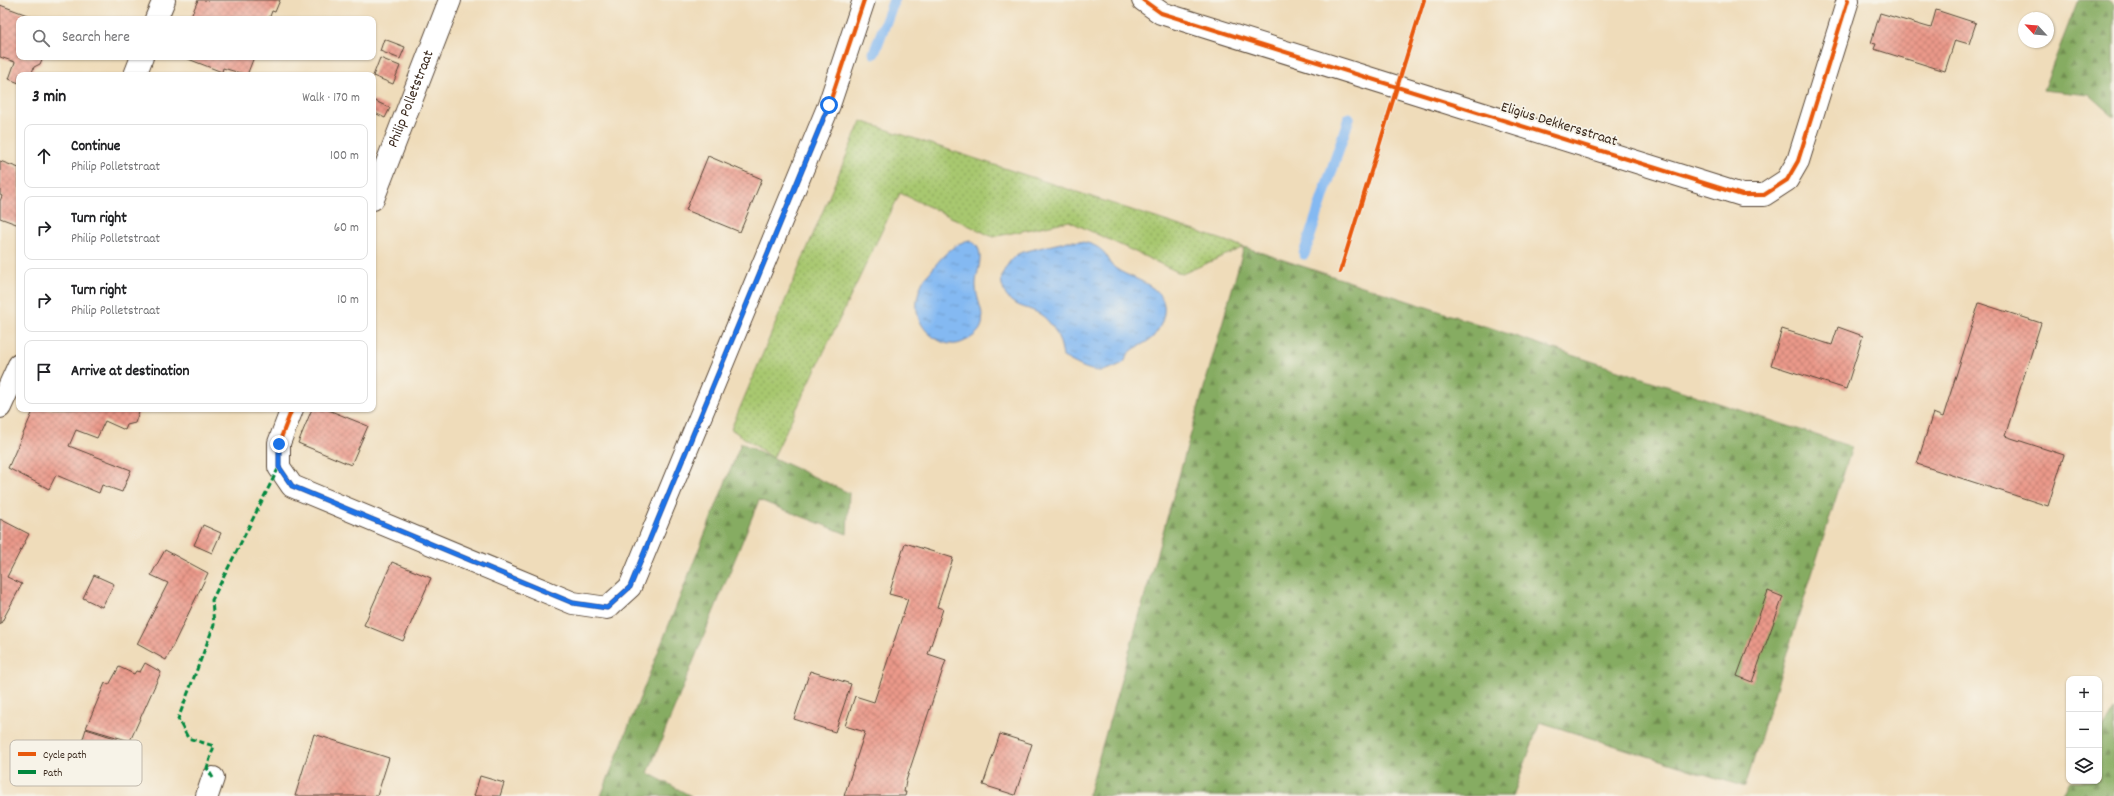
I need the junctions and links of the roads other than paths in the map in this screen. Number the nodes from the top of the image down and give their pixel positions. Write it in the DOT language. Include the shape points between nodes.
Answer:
graph roads {
  1 [pos="164,0"];
  2 [pos="450,0"];
  3 [pos="864,0"];
  4 [pos="1143,0"];
  5 [pos="1848,0"];
  6 [pos="157,16"];
  7 [pos="141,60"];
  8 [pos="136,72"];
  9 [pos="376,191"];
  10 [pos="16,371"];
  11 [pos="0,407"];
  12 [pos="291,412"];
  1 -- 6 [label="street"];
  2 -- 9 [label="street, Philip Polletstraat"];
  3 -- 12 [label="street" via="829,105 630,587 607,608 573,603 292,486 279,467 279,444"];
  4 -- 5 [label="street, Eligius Dekkersstraat" via="1161,13 1742,195 1764,195 1787,180 1798,161"];
  7 -- 8 [label="street"];
  10 -- 11 [label="street"];
}
